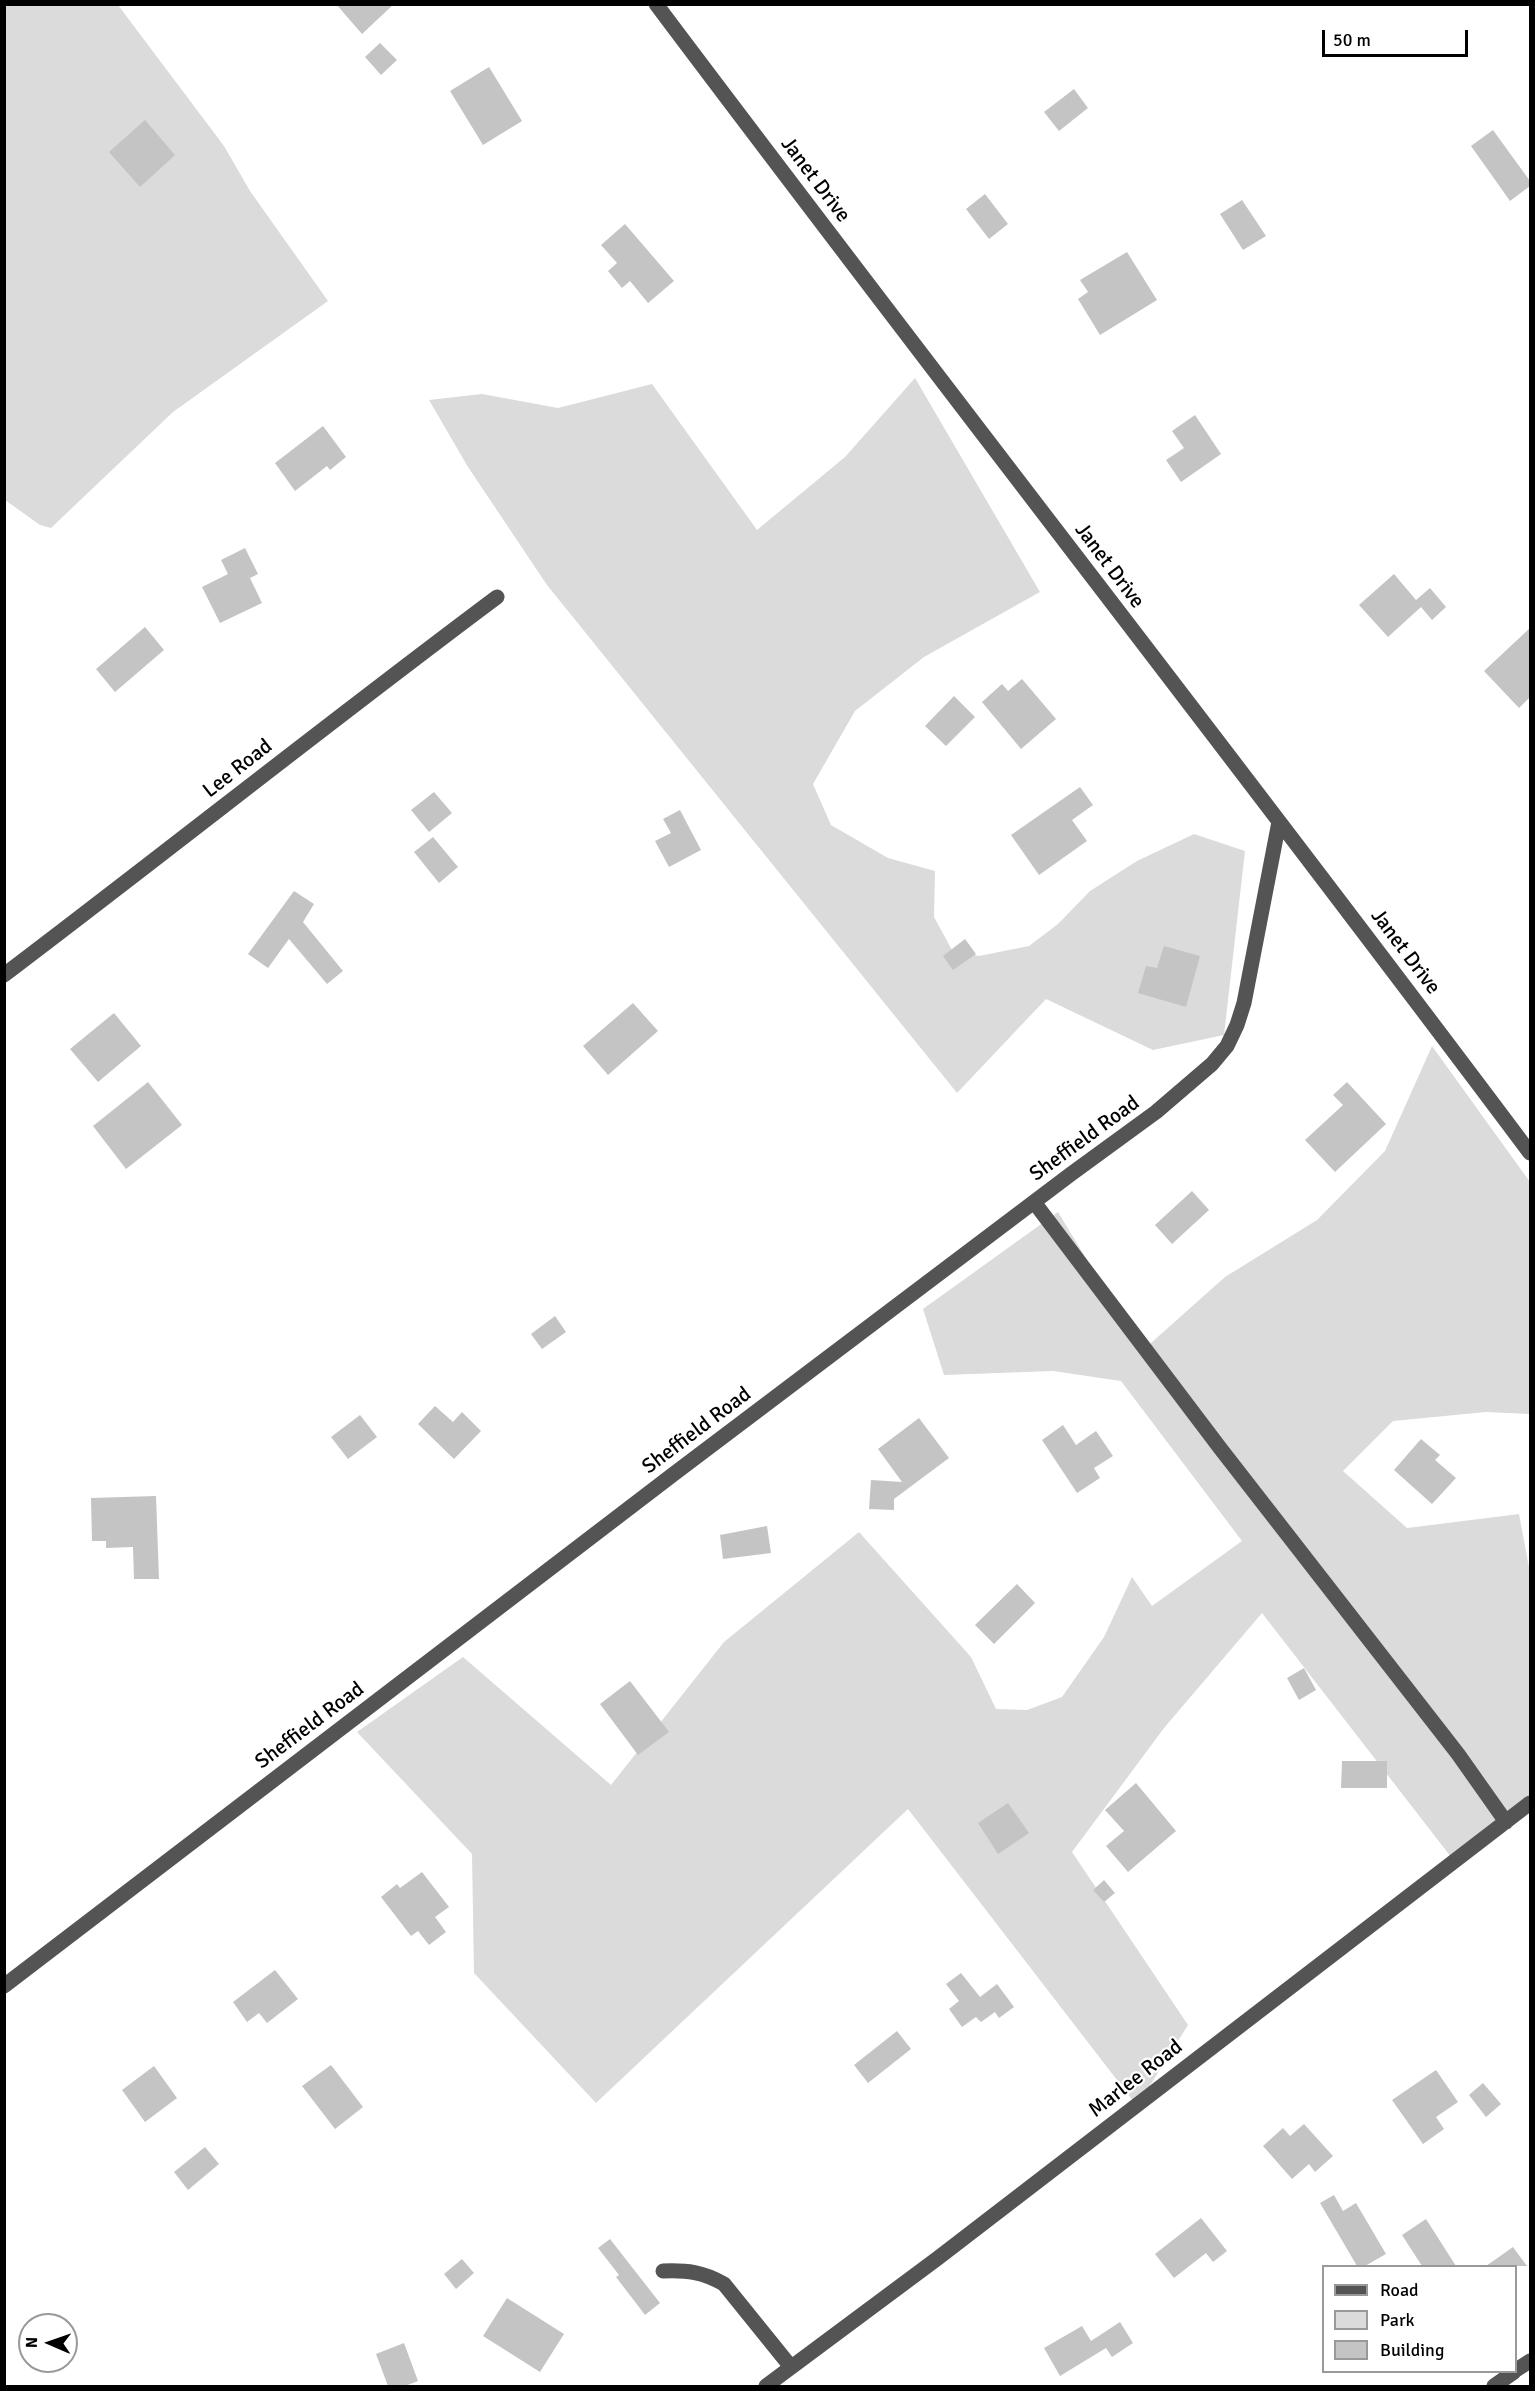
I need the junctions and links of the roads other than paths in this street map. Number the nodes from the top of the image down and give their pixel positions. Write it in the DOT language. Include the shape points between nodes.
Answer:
graph roads {
  1 [pos="656,4"];
  2 [pos="497,597"];
  3 [pos="1279,822"];
  4 [pos="4,975"];
  5 [pos="1530,1153"];
  6 [pos="1034,1202"];
  7 [pos="1530,1803"];
  8 [pos="1506,1822"];
  9 [pos="4,1986"];
  10 [pos="663,2271"];
  11 [pos="1530,2361"];
  12 [pos="791,2367"];
  13 [pos="1517,2370"];
  14 [pos="1512,2373"];
  15 [pos="766,2386"];
  16 [pos="1494,2386"];
  1 -- 3 [label="street, Janet Drive"];
  2 -- 4 [label="street, Lee Road"];
  3 -- 5 [label="street, Janet Drive"];
  3 -- 6 [label="street, Sheffield Road" via="1244,1003 1227,1046 1156,1112"];
  6 -- 8 [label="street"];
  6 -- 9 [label="street, Sheffield Road"];
  7 -- 8 [label="street, Marlee Road"];
  8 -- 12 [label="street, Marlee Road"];
  10 -- 12 [label="street" via="691,2270 724,2284"];
  11 -- 13 [label="street"];
  12 -- 15 [label="street, Marlee Road"];
  14 -- 16 [label="street"];
}
